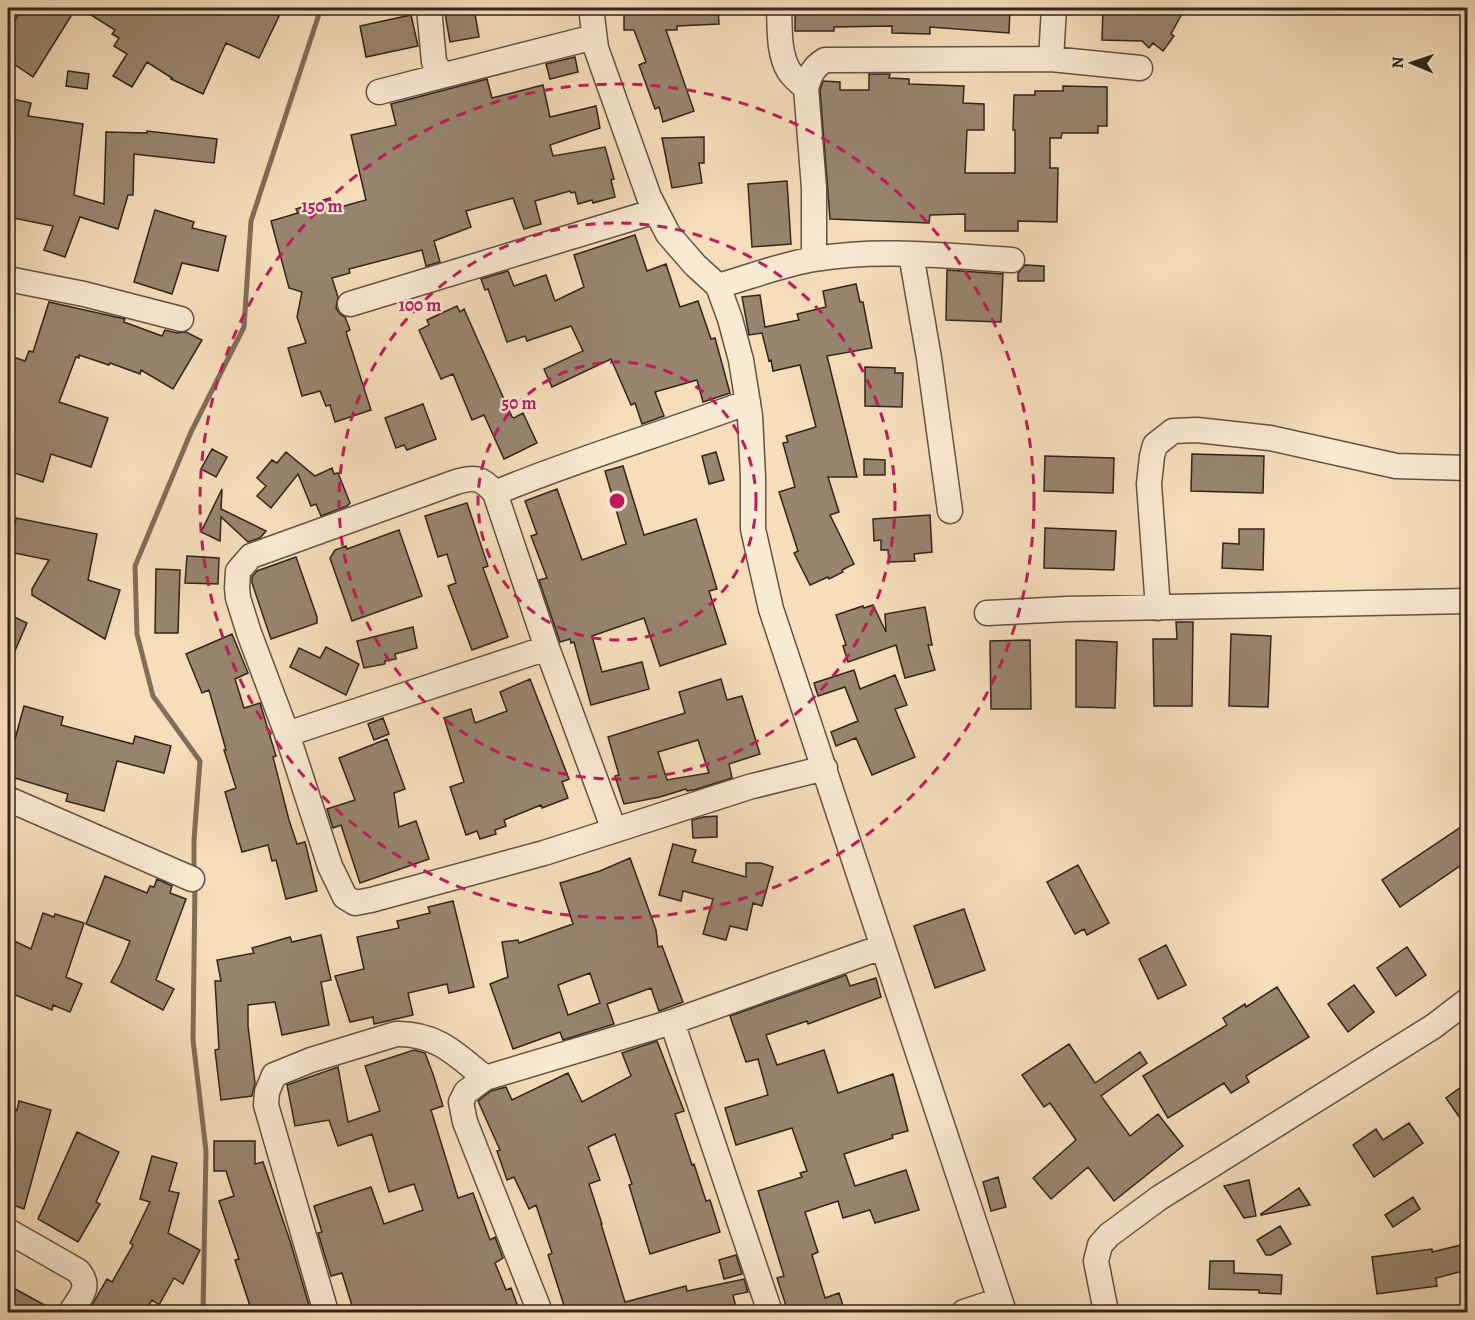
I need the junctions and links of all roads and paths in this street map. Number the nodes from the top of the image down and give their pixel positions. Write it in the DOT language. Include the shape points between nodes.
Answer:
graph roads {
  1 [pos="429,8"];
  2 [pos="591,8"];
  3 [pos="779,8"];
  4 [pos="1054,8"];
  5 [pos="594,37"];
  6 [pos="1051,59"];
  7 [pos="1140,68"];
  8 [pos="442,75"];
  9 [pos="806,88"];
  10 [pos="379,92"];
  11 [pos="656,211"];
  12 [pos="911,254"];
  13 [pos="814,259"];
  14 [pos="1012,260"];
  15 [pos="8,279"];
  16 [pos="718,286"];
  17 [pos="350,304"];
  18 [pos="181,319"];
  19 [pos="748,402"];
  20 [pos="1467,468"];
  21 [pos="495,492"];
  22 [pos="950,511"];
  23 [pos="1467,601"];
  24 [pos="1158,608"];
  25 [pos="987,614"];
  26 [pos="547,648"];
  27 [pos="287,734"];
  28 [pos="825,768"];
  29 [pos="8,799"];
  30 [pos="614,830"];
  31 [pos="192,879"];
  32 [pos="882,947"];
  33 [pos="1467,1000"];
  34 [pos="672,1022"];
  35 [pos="485,1078"];
  36 [pos="8,1231"];
  37 [pos="1002,1306"];
  38 [pos="71,1312"];
  39 [pos="326,1312"];
  40 [pos="540,1312"];
  41 [pos="770,1312"];
  42 [pos="964,1312"];
  43 [pos="1106,1312"];
  1 -- 8 [label="street" via="434,62"];
  2 -- 5 [label="street"];
  3 -- 9 [label="street" via="785,62 790,73"];
  4 -- 6 [label="street"];
  5 -- 8 [label="street"];
  5 -- 11 [label="street"];
  6 -- 7 [label="street"];
  6 -- 9 [label="street" via="825,60 815,66"];
  8 -- 10 [label="street"];
  9 -- 13 [label="street" via="814,188"];
  11 -- 16 [label="street" via="668,234"];
  11 -- 17 [label="street"];
  12 -- 13 [label="street"];
  12 -- 14 [label="street"];
  12 -- 22 [label="street"];
  13 -- 16 [label="street"];
  15 -- 18 [label="street"];
  16 -- 19 [label="street" via="741,360"];
  19 -- 21 [label="street"];
  19 -- 28 [label="street" via="753,529 758,558 781,640"];
  20 -- 24 [label="street" via="1396,466 1270,438 1173,431 1155,445 1149,484"];
  21 -- 26 [label="street"];
  21 -- 27 [label="street" via="485,481 466,479 251,556 244,562 238,571 238,598"];
  23 -- 24 [label="street"];
  24 -- 25 [label="street"];
  26 -- 27 [label="street"];
  26 -- 30 [label="street"];
  27 -- 30 [label="street" via="339,888 355,903 544,853"];
  28 -- 30 [label="street" via="749,787"];
  28 -- 32 [label="street"];
  29 -- 31 [label="street"];
  32 -- 34 [label="street"];
  32 -- 37 [label="street"];
  33 -- 43 [label="street" via="1434,1026 1159,1198 1109,1235 1100,1245 1096,1261"];
  34 -- 35 [label="street"];
  34 -- 41 [label="street"];
  35 -- 39 [label="street" via="443,1044 410,1034 396,1034 274,1075 266,1105"];
  35 -- 40 [label="street" via="466,1092 461,1102 465,1122"];
  36 -- 38 [label="street" via="84,1278 85,1287"];
  37 -- 42 [label="street"];
}
